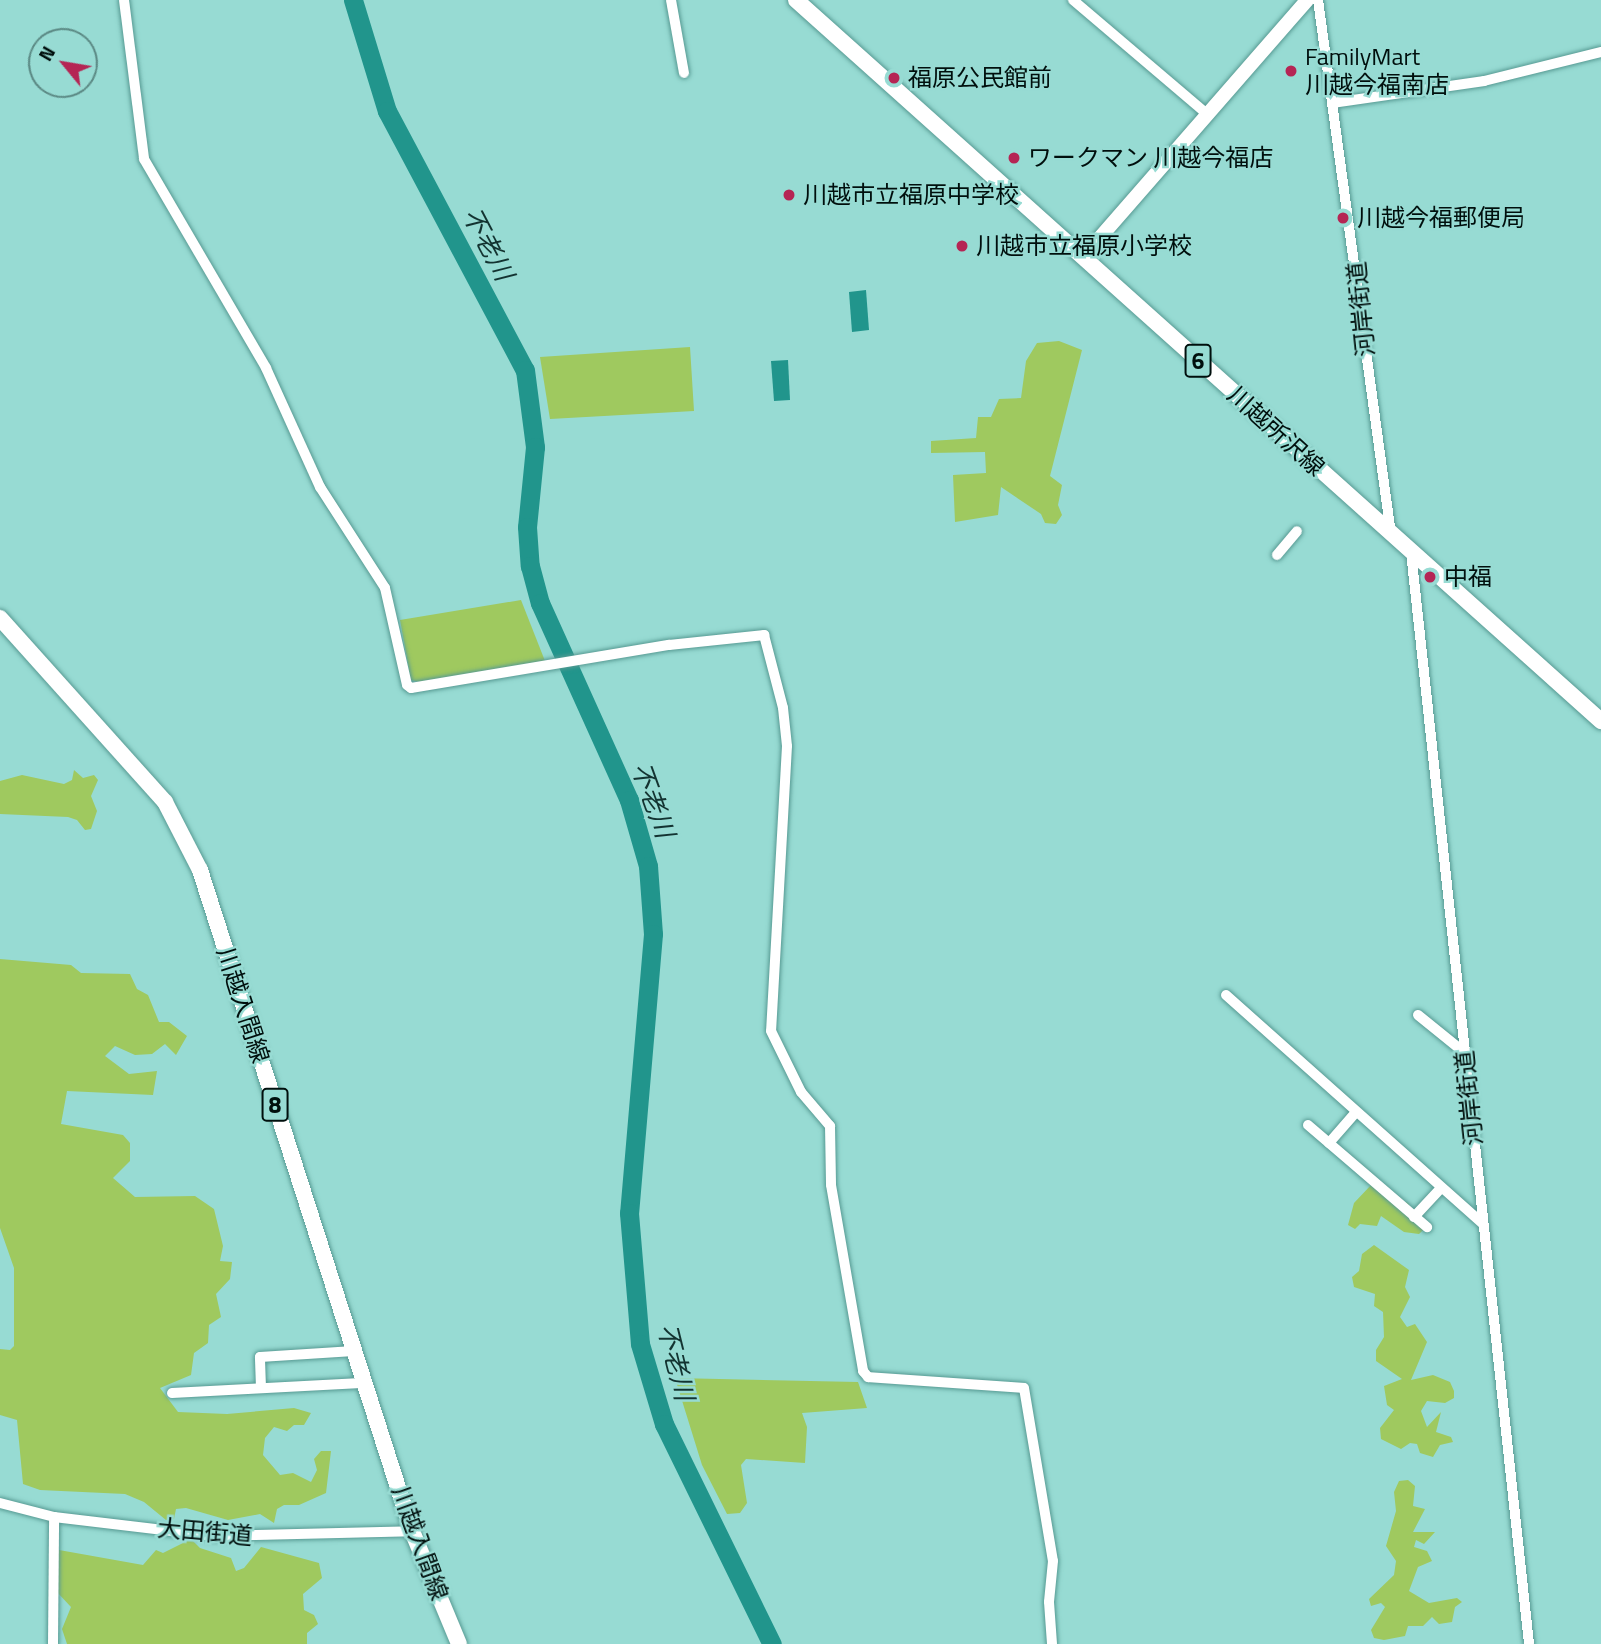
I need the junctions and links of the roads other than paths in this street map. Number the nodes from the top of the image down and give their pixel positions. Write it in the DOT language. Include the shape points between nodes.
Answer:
graph roads {
  1 [pos="124,0"];
  2 [pos="671,0"];
  3 [pos="796,0"];
  4 [pos="1073,0"];
  5 [pos="1307,0"];
  6 [pos="1318,0"];
  7 [pos="1601,52"];
  8 [pos="684,73"];
  9 [pos="1332,103"];
  10 [pos="1207,114"];
  11 [pos="1083,257"];
  12 [pos="1297,531"];
  13 [pos="1391,534"];
  14 [pos="1411,552"];
  15 [pos="1277,555"];
  16 [pos="0,618"];
  17 [pos="1601,721"];
  18 [pos="1226,995"];
  19 [pos="1418,1015"];
  20 [pos="1465,1053"];
  21 [pos="1356,1112"];
  22 [pos="1308,1125"];
  23 [pos="1329,1143"];
  24 [pos="1441,1188"];
  25 [pos="1414,1217"];
  26 [pos="1483,1224"];
  27 [pos="1427,1227"];
  28 [pos="354,1351"];
  29 [pos="366,1383"];
  30 [pos="261,1388"];
  31 [pos="172,1392"];
  32 [pos="0,1503"];
  33 [pos="54,1517"];
  34 [pos="412,1531"];
  35 [pos="53,1644"];
  36 [pos="459,1644"];
  37 [pos="1052,1644"];
  38 [pos="1529,1644"];
  1 -- 37 [label="street" via="144,159 266,368 320,487 385,588 407,685 411,688 764,635 783,708 787,746 771,1031 801,1092 830,1126 834,1203 863,1371 868,1377 1024,1388 1053,1560"];
  2 -- 8 [label="street"];
  3 -- 11 [label="main road, 川越所沢線 / 6"];
  4 -- 10 [label="street"];
  5 -- 10 [label="street"];
  6 -- 9 [label="street, 河岸街道"];
  7 -- 9 [label="street" via="1484,81"];
  9 -- 13 [label="street, 河岸街道"];
  10 -- 11 [label="street"];
  11 -- 13 [label="main road, 川越所沢線 / 6"];
  12 -- 15 [label="street"];
  13 -- 14 [label="main road, 川越所沢線 / 6"];
  14 -- 17 [label="main road, 川越所沢線 / 6"];
  14 -- 20 [label="street, 河岸街道"];
  16 -- 28 [label="main road, 川越入間線 / 8" via="137,768 182,831 200,870"];
  18 -- 21 [label="street"];
  19 -- 20 [label="street"];
  20 -- 26 [label="street, 河岸街道"];
  21 -- 23 [label="street"];
  21 -- 24 [label="street"];
  22 -- 23 [label="street"];
  23 -- 25 [label="street"];
  24 -- 25 [label="street"];
  24 -- 26 [label="street"];
  25 -- 27 [label="street"];
  26 -- 38 [label="street, 河岸街道"];
  28 -- 29 [label="main road, 川越入間線 / 8"];
  28 -- 30 [label="street" via="260,1357"];
  29 -- 30 [label="street"];
  29 -- 34 [label="main road, 川越入間線 / 8"];
  30 -- 31 [label="street"];
  32 -- 33 [label="street, 大田街道"];
  33 -- 34 [label="street, 大田街道" via="214,1536"];
  33 -- 35 [label="street"];
  34 -- 36 [label="main road, 川越入間線 / 8"];
}
